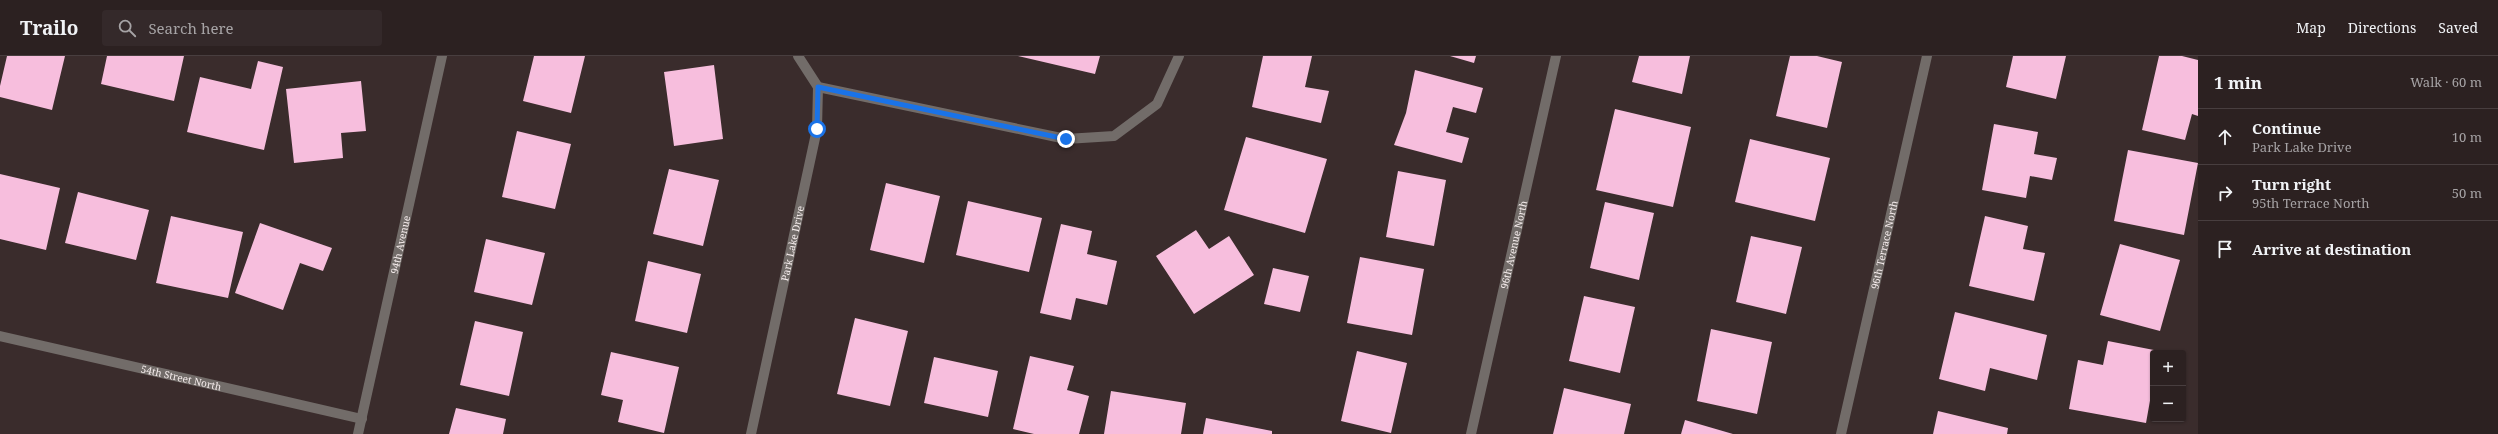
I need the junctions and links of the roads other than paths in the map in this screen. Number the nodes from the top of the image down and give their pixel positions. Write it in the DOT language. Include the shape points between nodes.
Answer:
graph roads {
  1 [pos="442,56"];
  2 [pos="798,56"];
  3 [pos="1179,56"];
  4 [pos="1556,56"];
  5 [pos="1927,56"];
  6 [pos="818,87"];
  7 [pos="0,336"];
  8 [pos="362,419"];
  9 [pos="358,434"];
  10 [pos="751,434"];
  11 [pos="1471,434"];
  12 [pos="1841,434"];
  1 -- 8 [label="street, 94th Avenue"];
  2 -- 6 [label="street"];
  3 -- 6 [label="street" via="1157,104 1114,136 1066,139"];
  4 -- 11 [label="street, 96th Avenue North"];
  5 -- 12 [label="street, 96th Terrace North"];
  6 -- 10 [label="street, Park Lake Drive" via="817,129"];
  7 -- 8 [label="street, 54th Street North"];
  8 -- 9 [label="street, 94th Avenue"];
}
